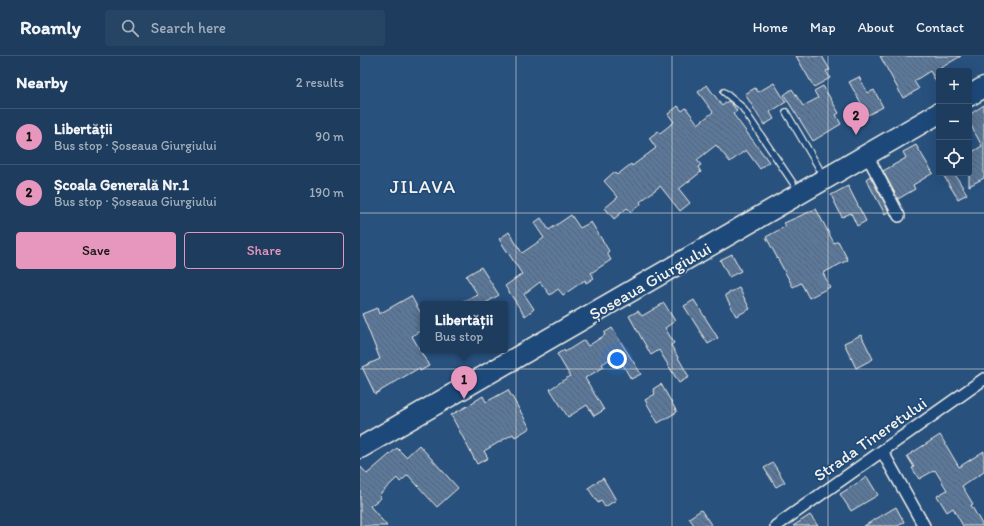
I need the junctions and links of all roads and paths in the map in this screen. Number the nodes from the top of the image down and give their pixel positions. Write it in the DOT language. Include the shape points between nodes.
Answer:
graph roads {
  1 [pos="984,72"];
  2 [pos="972,78"];
  3 [pos="984,87"];
  4 [pos="724,92"];
  5 [pos="972,94"];
  6 [pos="936,100"];
  7 [pos="786,112"];
  8 [pos="936,115"];
  9 [pos="867,155"];
  10 [pos="819,168"];
  11 [pos="793,183"];
  12 [pos="899,216"];
  13 [pos="508,348"];
  14 [pos="499,353"];
  15 [pos="984,379"];
  16 [pos="360,434"];
  17 [pos="360,448"];
  18 [pos="882,451"];
  19 [pos="776,526"];
  20 [pos="924,526"];
  1 -- 2 [label="highway"];
  3 -- 5 [label="highway"];
  4 -- 11 [label="lane" via="742,106"];
  6 -- 10 [label="highway, Șoseaua Giurgiului"];
  7 -- 10 [label="lane"];
  8 -- 9 [label="highway, Șoseaua Giurgiului"];
  9 -- 12 [label="street"];
  9 -- 17 [label="highway, Șoseaua Giurgiului"];
  10 -- 11 [label="highway, Șoseaua Giurgiului"];
  11 -- 13 [label="highway, Șoseaua Giurgiului"];
  14 -- 16 [label="highway, Șoseaua Giurgiului"];
  15 -- 18 [label="street, Strada Tineretului"];
  18 -- 19 [label="street, Strada Tineretului"];
  18 -- 20 [label="street"];
}
